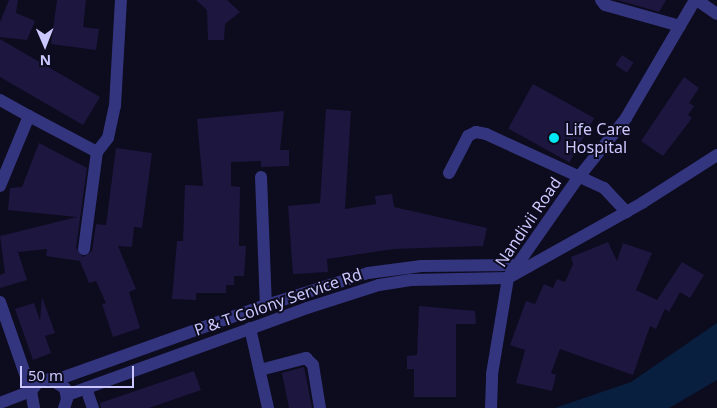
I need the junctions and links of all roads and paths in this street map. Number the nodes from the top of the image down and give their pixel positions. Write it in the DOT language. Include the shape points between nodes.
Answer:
graph roads {
  1 [pos="122,0"];
  2 [pos="601,0"];
  3 [pos="696,0"];
  4 [pos="717,14"];
  5 [pos="680,26"];
  6 [pos="0,100"];
  7 [pos="29,116"];
  8 [pos="97,152"];
  9 [pos="716,159"];
  10 [pos="449,173"];
  11 [pos="261,177"];
  12 [pos="578,178"];
  13 [pos="0,186"];
  14 [pos="626,212"];
  15 [pos="84,249"];
  16 [pos="517,265"];
  17 [pos="508,278"];
  18 [pos="0,302"];
  19 [pos="262,306"];
  20 [pos="256,326"];
  21 [pos="260,370"];
  22 [pos="56,380"];
  23 [pos="86,388"];
  24 [pos="31,391"];
  25 [pos="67,395"];
  26 [pos="0,403"];
  27 [pos="488,407"];
  28 [pos="34,408"];
  29 [pos="64,408"];
  30 [pos="93,408"];
  31 [pos="268,408"];
  32 [pos="320,408"];
  1 -- 8 [label="street" via="115,106 108,138"];
  2 -- 5 [label="street" via="605,5"];
  3 -- 4 [label="street"];
  3 -- 5 [label="street, Nandivii Road"];
  5 -- 12 [label="street, Nandivii Road" via="626,118"];
  6 -- 7 [label="street"];
  7 -- 8 [label="street"];
  7 -- 13 [label="street"];
  8 -- 15 [label="street"];
  9 -- 14 [label="street"];
  10 -- 12 [label="street" via="468,136 476,132"];
  11 -- 19 [label="street"];
  12 -- 14 [label="street" via="604,188"];
  12 -- 16 [label="street, Nandivii Road"];
  14 -- 17 [label="street"];
  16 -- 17 [label="street, Nandivii Road"];
  16 -- 19 [label="street" via="387,270"];
  17 -- 20 [label="street, P & T Colony Service Rd" via="411,280 380,285"];
  17 -- 27 [label="street, Nandivii Road"];
  18 -- 24 [label="street"];
  19 -- 20 [label="street"];
  19 -- 22 [label="street"];
  20 -- 21 [label="street"];
  20 -- 23 [label="street, P & T Colony Service Rd"];
  21 -- 31 [label="street"];
  21 -- 32 [label="street" via="306,358 313,365"];
  22 -- 24 [label="street" via="44,379"];
  22 -- 25 [label="street" via="65,388"];
  23 -- 25 [label="street, P & T Colony Service Rd"];
  23 -- 30 [label="street"];
  24 -- 26 [label="street"];
  24 -- 28 [label="street"];
  25 -- 29 [label="street"];
}
